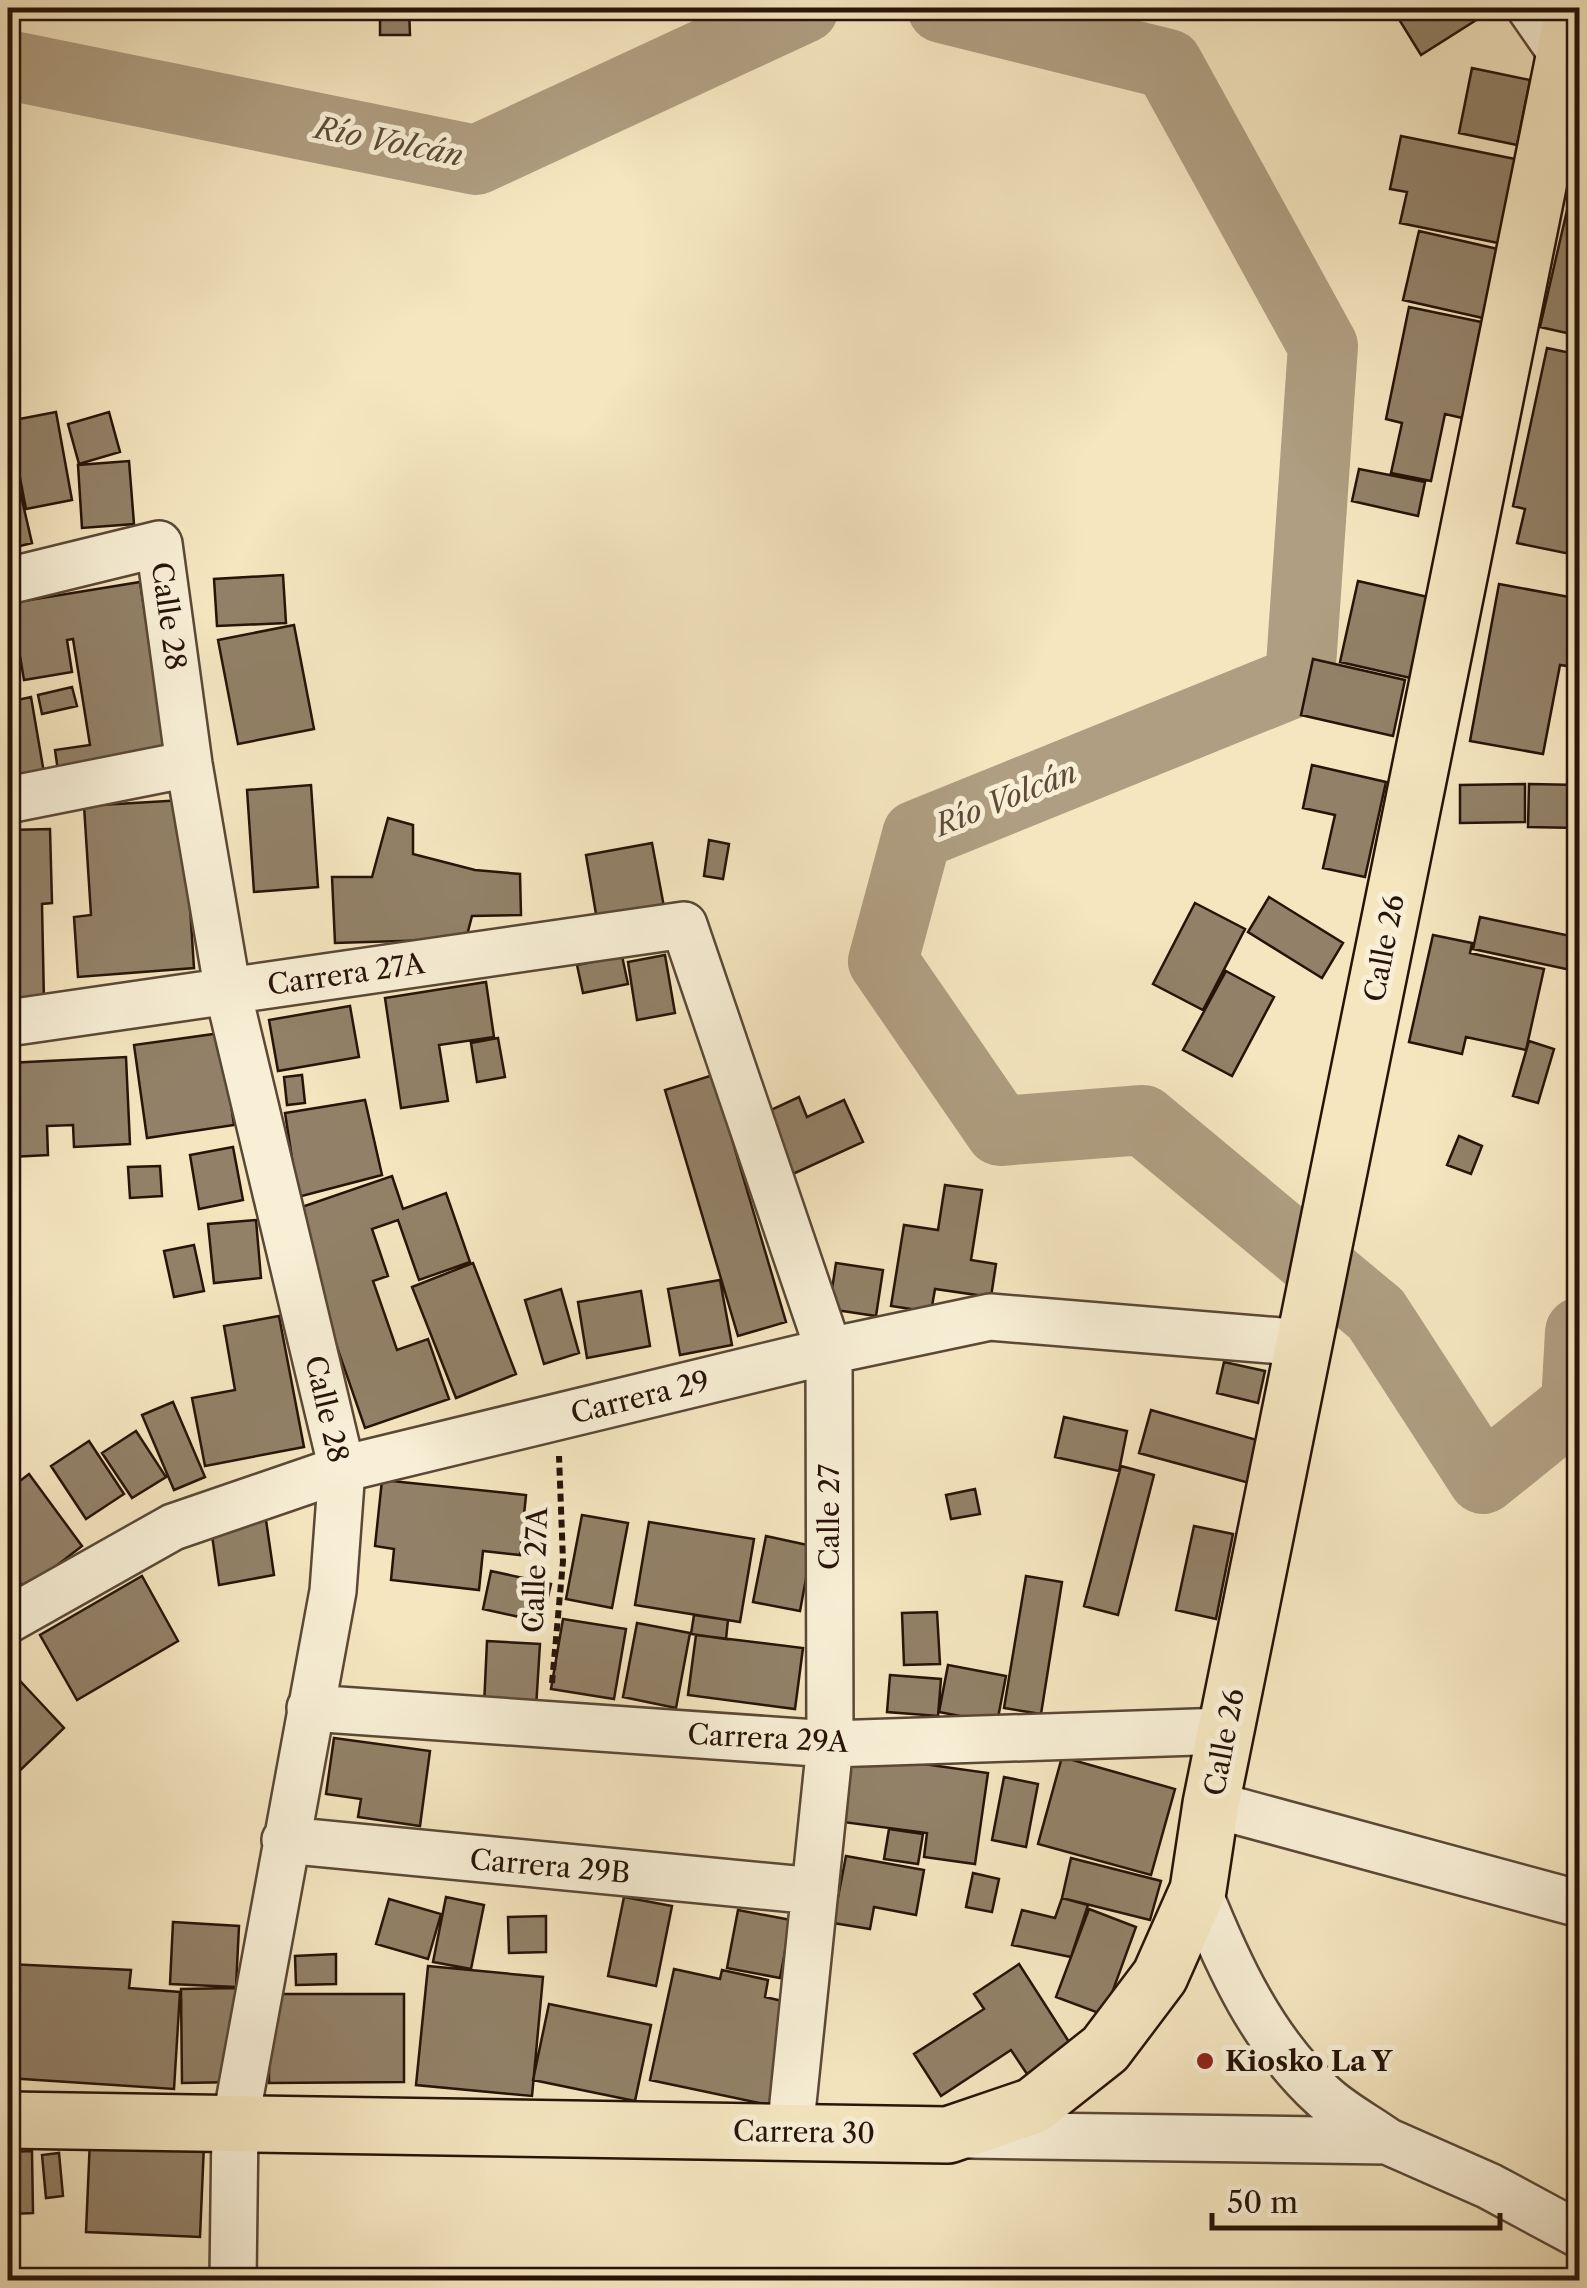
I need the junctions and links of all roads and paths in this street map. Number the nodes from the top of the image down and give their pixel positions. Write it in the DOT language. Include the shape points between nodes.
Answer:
graph roads {
  1 [pos="1530,8"];
  2 [pos="1569,32"];
  3 [pos="1564,128"];
  4 [pos="8,581"];
  5 [pos="189,764"];
  6 [pos="8,800"];
  7 [pos="684,925"];
  8 [pos="228,992"];
  9 [pos="8,1023"];
  10 [pos="1306,1333"];
  11 [pos="829,1351"];
  12 [pos="558,1417"];
  13 [pos="342,1469"];
  14 [pos="8,1620"];
  15 [pos="310,1708"];
  16 [pos="548,1724"];
  17 [pos="1226,1731"];
  18 [pos="830,1744"];
  19 [pos="1212,1804"];
  20 [pos="286,1840"];
  21 [pos="1198,1890"];
  22 [pos="815,1891"];
  23 [pos="1580,1904"];
  24 [pos="8,2120"];
  25 [pos="235,2124"];
  26 [pos="790,2132"];
  27 [pos="948,2134"];
  28 [pos="1387,2141"];
  29 [pos="1580,2235"];
  30 [pos="233,2280"];
  1 -- 2 [label="street"];
  2 -- 3 [label="main road, Calle 26"];
  3 -- 10 [label="main road, Calle 26"];
  4 -- 5 [label="street, Calle 28" via="159,544"];
  5 -- 6 [label="street"];
  5 -- 8 [label="street, Calle 28"];
  7 -- 8 [label="street, Carrera 27A"];
  7 -- 11 [label="street, Calle 27"];
  8 -- 9 [label="street, Carrera 27A"];
  8 -- 13 [label="street, Calle 28"];
  10 -- 11 [label="street, Carrera 29" via="990,1317"];
  10 -- 17 [label="main road, Calle 26"];
  11 -- 12 [label="street, Carrera 29"];
  11 -- 18 [label="street, Calle 27"];
  12 -- 13 [label="street, Carrera 29"];
  12 -- 16 [label="path, Calle 27A" via="563,1561"];
  13 -- 14 [label="street, Carrera 29" via="173,1527"];
  13 -- 15 [label="street, Calle 28" via="333,1591"];
  15 -- 16 [label="street, Carrera 29A"];
  15 -- 20 [label="street, Calle 28"];
  16 -- 18 [label="street, Carrera 29A"];
  17 -- 18 [label="street, Carrera 29A"];
  17 -- 19 [label="main road, Calle 26"];
  18 -- 22 [label="street, Calle 27"];
  19 -- 21 [label="main road, Calle 26"];
  19 -- 23 [label="street"];
  20 -- 22 [label="street, Carrera 29B"];
  20 -- 25 [label="street, Calle 28"];
  21 -- 27 [label="main road, Calle 26" via="1160,1976 1105,2049 1032,2106"];
  21 -- 28 [label="street" via="1228,1966 1270,2035 1323,2096"];
  22 -- 26 [label="street, Calle 27"];
  24 -- 25 [label="main road, Carrera 30"];
  25 -- 26 [label="main road, Carrera 30"];
  25 -- 30 [label="street, Calle 28"];
  26 -- 27 [label="main road, Carrera 30"];
  27 -- 28 [label="street, Carrera 30"];
  28 -- 29 [label="street, Carrera 30"];
}
